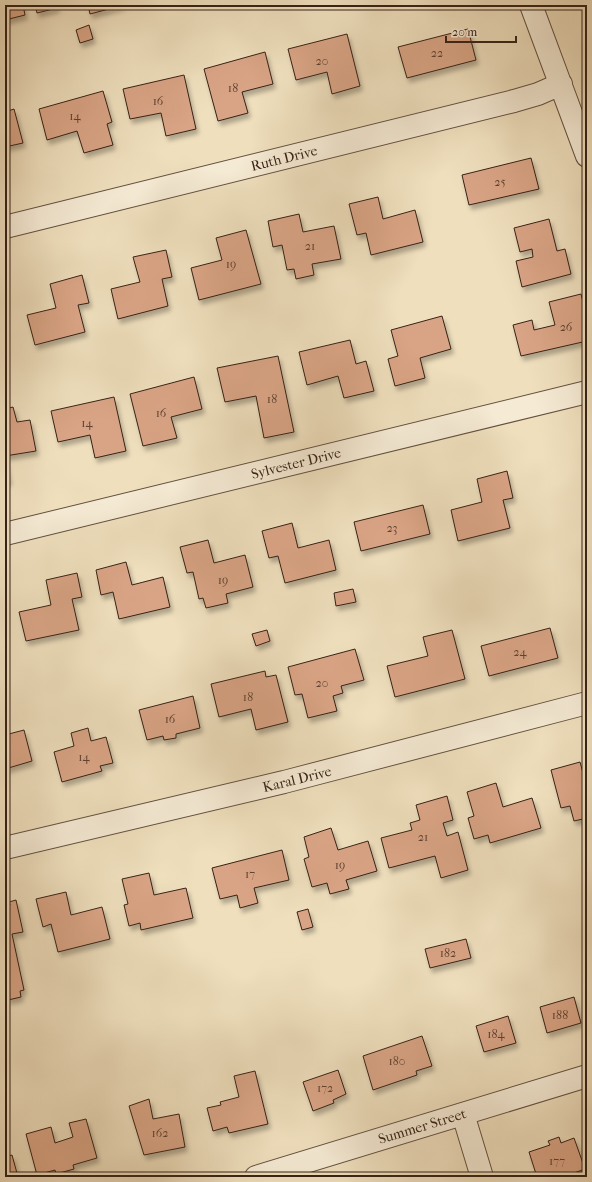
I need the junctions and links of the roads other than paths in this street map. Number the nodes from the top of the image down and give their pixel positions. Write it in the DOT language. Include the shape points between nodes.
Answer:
graph roads {
  1 [pos="531,5"];
  2 [pos="560,84"];
  3 [pos="586,153"];
  4 [pos="5,227"];
  5 [pos="587,392"];
  6 [pos="5,534"];
  7 [pos="587,703"];
  8 [pos="5,848"];
  9 [pos="587,1076"];
  10 [pos="463,1114"];
  11 [pos="256,1177"];
  12 [pos="482,1177"];
  1 -- 2 [label="street"];
  2 -- 3 [label="street"];
  2 -- 4 [label="street, Ruth Drive" via="514,101"];
  5 -- 6 [label="street, Sylvester Drive"];
  7 -- 8 [label="street, Karal Drive" via="284,782"];
  9 -- 10 [label="street, Summer Street"];
  10 -- 11 [label="street, Summer Street"];
  10 -- 12 [label="street"];
}
